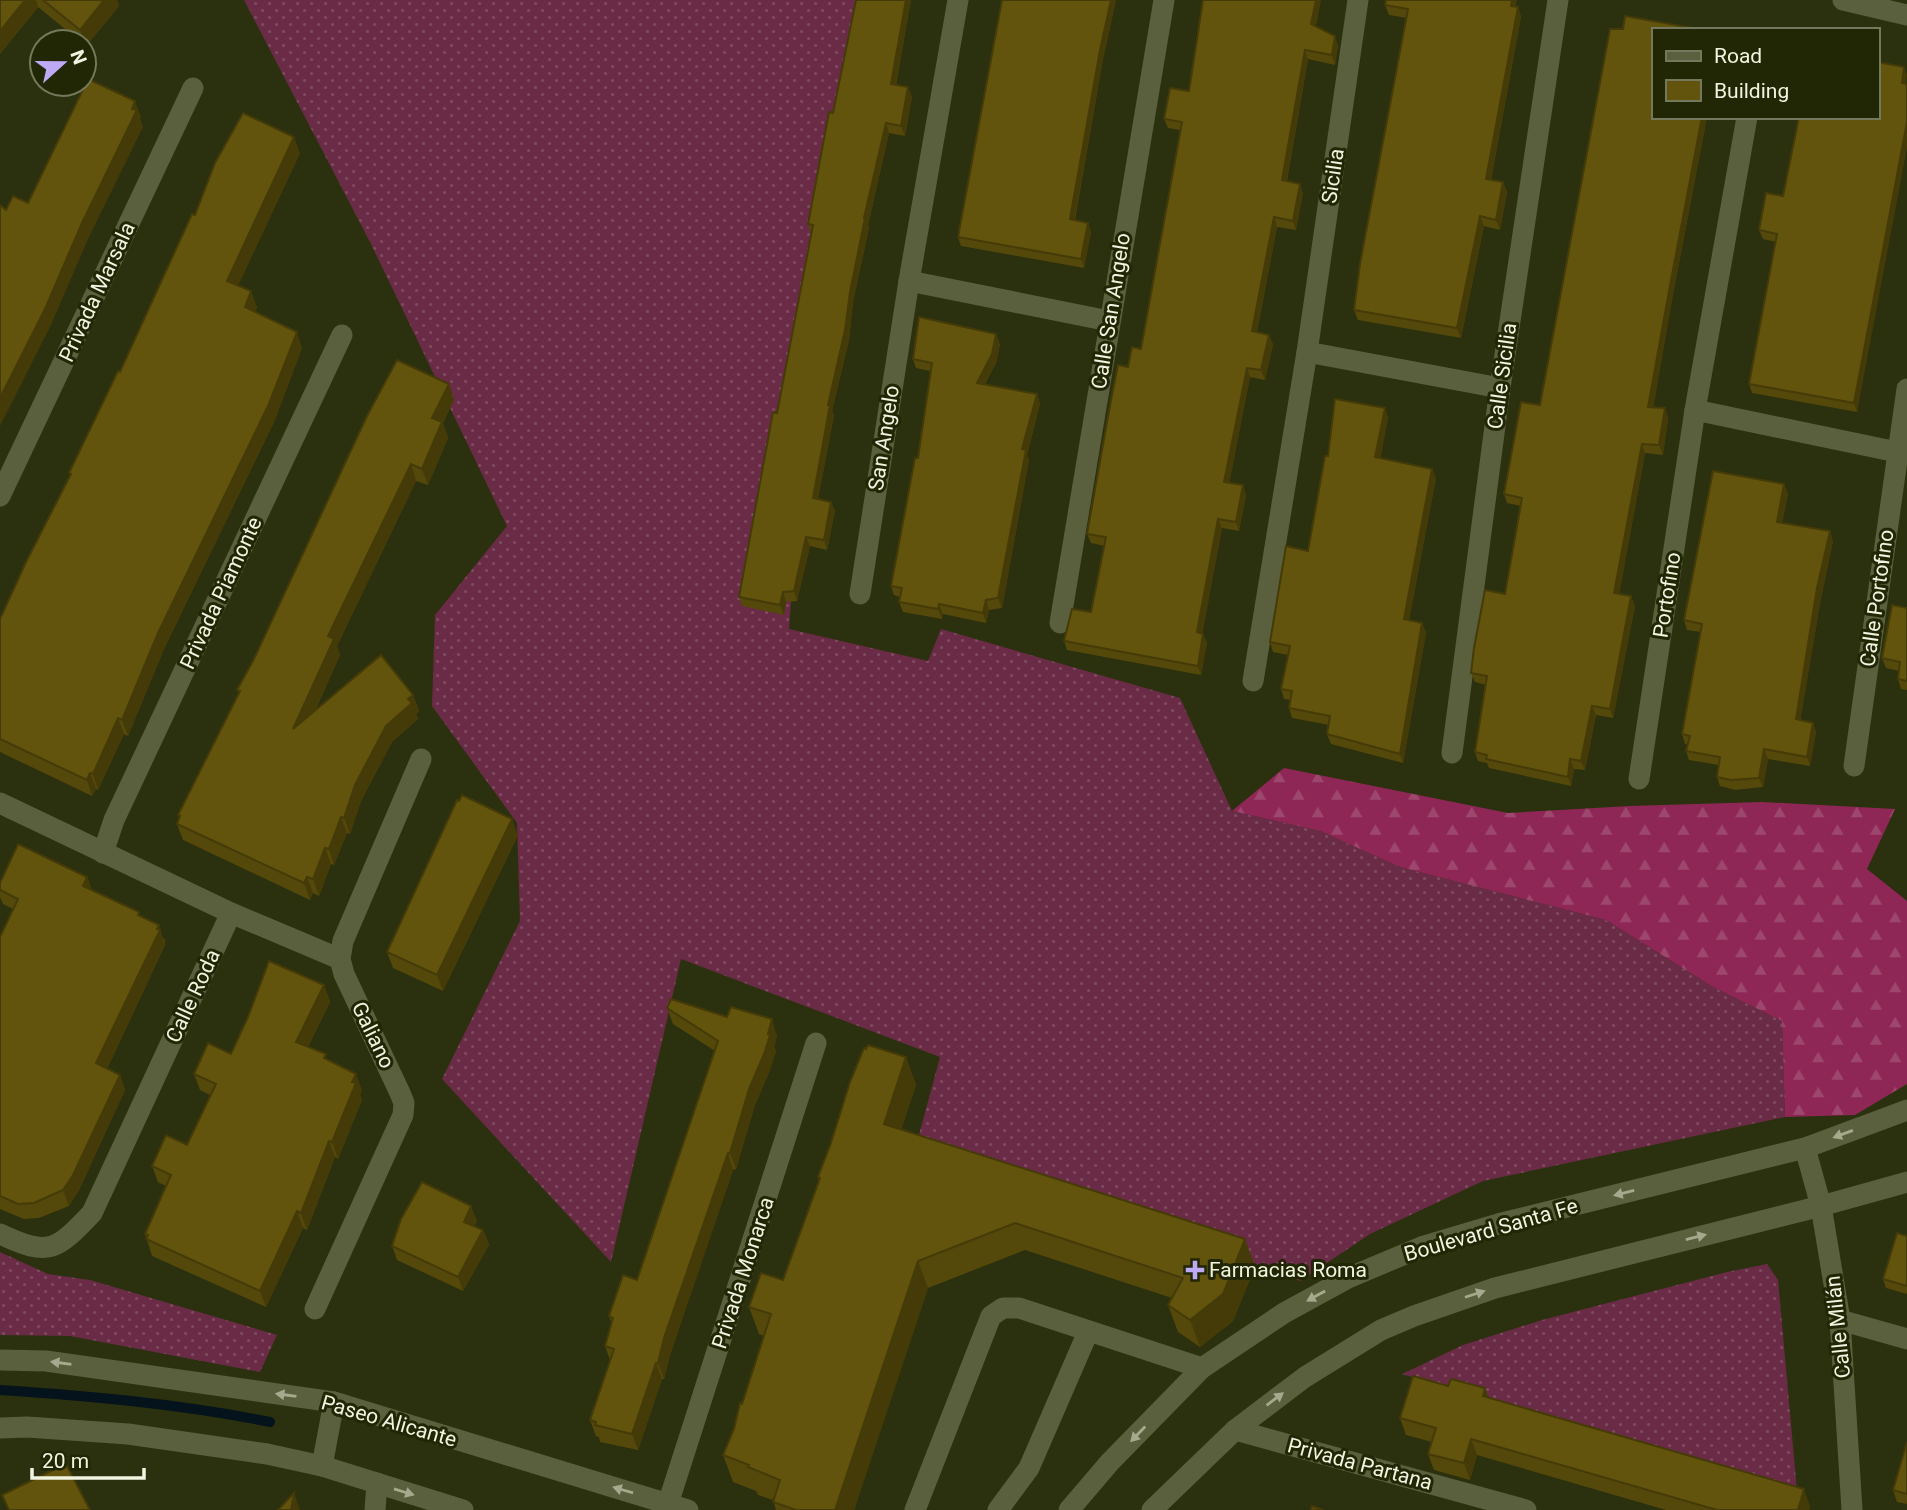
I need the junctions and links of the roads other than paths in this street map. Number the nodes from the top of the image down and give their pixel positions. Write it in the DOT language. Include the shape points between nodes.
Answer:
graph roads {
  1 [pos="958,0"];
  2 [pos="1164,0"];
  3 [pos="1358,0"];
  4 [pos="1558,0"];
  5 [pos="1843,0"];
  6 [pos="1907,15"];
  7 [pos="193,88"];
  8 [pos="1747,119"];
  9 [pos="909,281"];
  10 [pos="1109,321"];
  11 [pos="342,335"];
  12 [pos="1307,352"];
  13 [pos="1500,388"];
  14 [pos="1907,389"];
  15 [pos="1695,410"];
  16 [pos="1897,452"];
  17 [pos="0,496"];
  18 [pos="860,594"];
  19 [pos="1060,623"];
  20 [pos="1253,681"];
  21 [pos="1452,753"];
  22 [pos="421,759"];
  23 [pos="1854,766"];
  24 [pos="1639,779"];
  25 [pos="0,803"];
  26 [pos="103,853"];
  27 [pos="232,913"];
  28 [pos="340,959"];
  29 [pos="816,1043"];
  30 [pos="1907,1110"];
  31 [pos="1804,1148"];
  32 [pos="1907,1182"];
  33 [pos="1821,1206"];
  34 [pos="0,1234"];
  35 [pos="315,1309"];
  36 [pos="1840,1320"];
  37 [pos="1088,1332"];
  38 [pos="1907,1339"];
  39 [pos="0,1360"];
  40 [pos="1202,1368"];
  41 [pos="334,1402"];
  42 [pos="0,1427"];
  43 [pos="1234,1430"];
  44 [pos="322,1466"];
  45 [pos="377,1483"];
  46 [pos="675,1508"];
  47 [pos="375,1510"];
  48 [pos="463,1510"];
  49 [pos="915,1510"];
  50 [pos="998,1510"];
  51 [pos="1069,1510"];
  52 [pos="1152,1510"];
  53 [pos="1526,1510"];
  54 [pos="1852,1510"];
  1 -- 9 [label="street, San Angelo"];
  2 -- 10 [label="street, Calle San Angelo"];
  3 -- 12 [label="street, Sicilia"];
  4 -- 13 [label="street, Calle Sicilia"];
  5 -- 6 [label="street"];
  7 -- 17 [label="street, Privada Marsala"];
  8 -- 15 [label="street, Portofino"];
  9 -- 10 [label="street"];
  9 -- 18 [label="street, San Angelo"];
  10 -- 19 [label="street, Calle San Angelo"];
  11 -- 26 [label="street, Privada Piamonte" via="114,820"];
  12 -- 13 [label="street"];
  12 -- 20 [label="street, Sicilia"];
  13 -- 21 [label="street, Calle Sicilia"];
  14 -- 16 [label="street, Calle Portofino"];
  15 -- 16 [label="street"];
  15 -- 24 [label="street, Portofino"];
  16 -- 23 [label="street, Calle Portofino"];
  22 -- 28 [label="street" via="343,941"];
  25 -- 26 [label="street"];
  26 -- 27 [label="street"];
  27 -- 28 [label="street"];
  27 -- 34 [label="street, Calle Roda" via="92,1213 68,1238 50,1247 29,1247"];
  28 -- 35 [label="street, Galiano" via="404,1103 403,1115"];
  29 -- 46 [label="street, Privada Monarca"];
  30 -- 31 [label="street, Boulevard Santa Fe, one-way"];
  31 -- 33 [label="street, Calle Milán"];
  31 -- 40 [label="street, Boulevard Santa Fe, one-way" via="1424,1246 1348,1278 1284,1313"];
  32 -- 33 [label="street"];
  33 -- 36 [label="street, Calle Milán"];
  43 -- 33 [label="street, one-way" via="1343,1352 1443,1304"];
  36 -- 38 [label="street"];
  36 -- 54 [label="street, Calle Milán"];
  37 -- 40 [label="street"];
  37 -- 49 [label="street" via="1018,1308 1003,1308 991,1316"];
  37 -- 50 [label="street" via="1029,1468"];
  41 -- 39 [label="street, Paseo Alicante, one-way" via="46,1361"];
  40 -- 51 [label="street, Boulevard Santa Fe, one-way"];
  41 -- 44 [label="street"];
  46 -- 41 [label="street, Paseo Alicante, one-way"];
  42 -- 44 [label="street" via="128,1434"];
  43 -- 52 [label="street"];
  43 -- 53 [label="street, Privada Partana"];
  44 -- 45 [label="street"];
  45 -- 47 [label="street"];
  45 -- 48 [label="street, one-way"];
}
